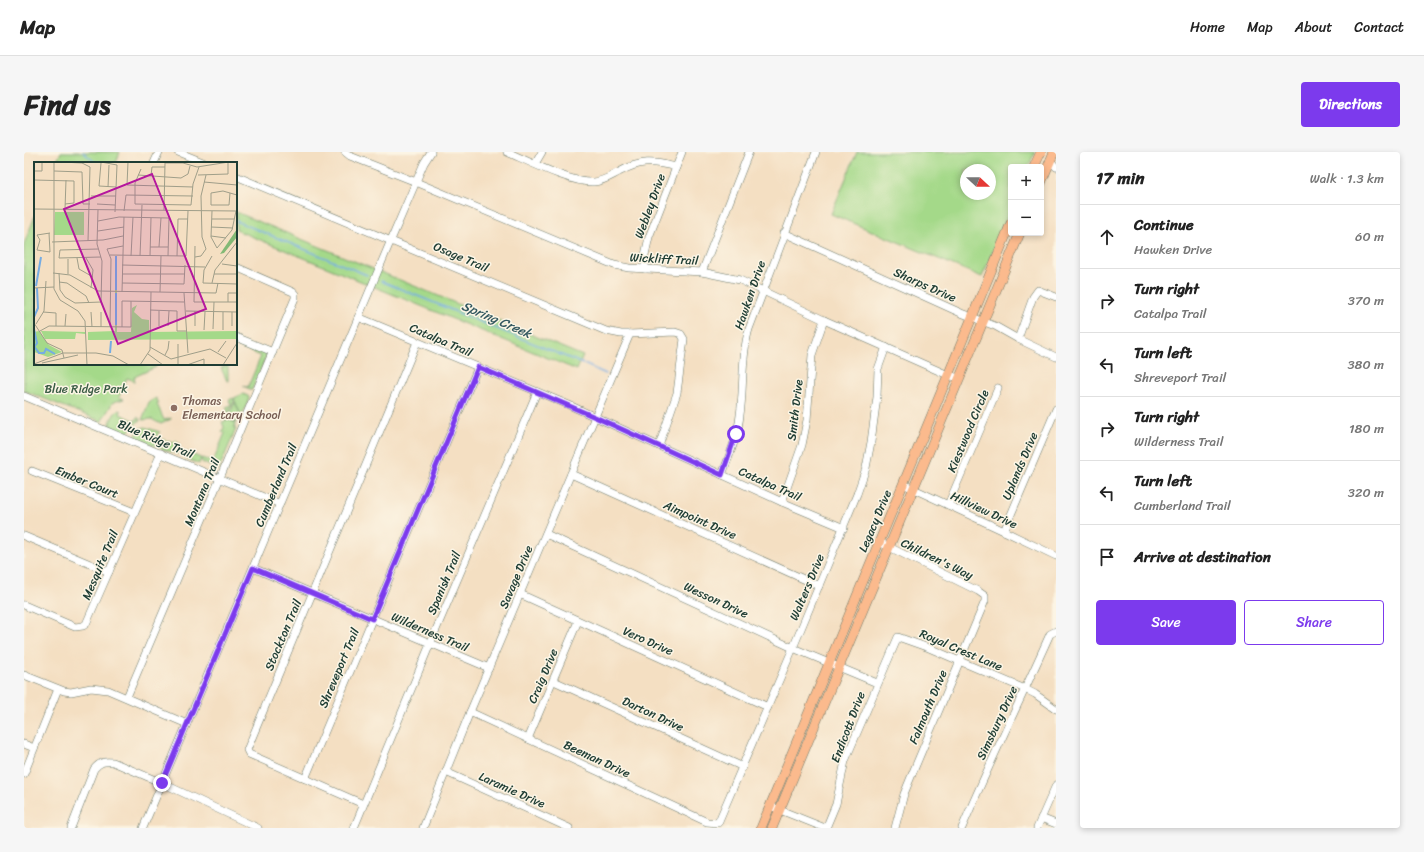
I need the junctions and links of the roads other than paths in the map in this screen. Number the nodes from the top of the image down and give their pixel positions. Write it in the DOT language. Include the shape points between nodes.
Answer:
graph roads {
  1 [pos="158,152"];
  2 [pos="178,152"];
  3 [pos="345,152"];
  4 [pos="431,152"];
  5 [pos="507,152"];
  6 [pos="542,152"];
  7 [pos="682,152"];
  8 [pos="749,152"];
  9 [pos="816,152"];
  10 [pos="1040,154"];
  11 [pos="1054,160"];
  12 [pos="154,162"];
  13 [pos="203,162"];
  14 [pos="535,164"];
  15 [pos="1035,164"];
  16 [pos="676,167"];
  17 [pos="237,176"];
  18 [pos="1044,178"];
  19 [pos="416,182"];
  20 [pos="1008,230"];
  21 [pos="784,233"];
  22 [pos="1019,236"];
  23 [pos="390,240"];
  24 [pos="237,267"];
  25 [pos="646,269"];
  26 [pos="702,272"];
  27 [pos="763,290"];
  28 [pos="1056,297"];
  29 [pos="358,317"];
  30 [pos="972,317"];
  31 [pos="824,320"];
  32 [pos="983,322"];
  33 [pos="630,334"];
  34 [pos="237,337"];
  35 [pos="1018,340"];
  36 [pos="417,342"];
  37 [pos="886,347"];
  38 [pos="273,352"];
  39 [pos="1056,357"];
  40 [pos="478,367"];
  41 [pos="948,375"];
  42 [pos="959,378"];
  43 [pos="998,388"];
  44 [pos="537,392"];
  45 [pos="24,396"];
  46 [pos="1056,409"];
  47 [pos="595,417"];
  48 [pos="659,446"];
  49 [pos="161,453"];
  50 [pos="32,471"];
  51 [pos="571,474"];
  52 [pos="722,475"];
  53 [pos="220,478"];
  54 [pos="903,484"];
  55 [pos="913,490"];
  56 [pos="782,502"];
  57 [pos="280,504"];
  58 [pos="948,505"];
  59 [pos="134,512"];
  60 [pos="844,528"];
  61 [pos="1004,531"];
  62 [pos="546,534"];
  63 [pos="24,536"];
  64 [pos="879,542"];
  65 [pos="889,547"];
  66 [pos="1056,556"];
  67 [pos="253,568"];
  68 [pos="109,572"];
  69 [pos="819,586"];
  70 [pos="312,594"];
  71 [pos="520,594"];
  72 [pos="985,596"];
  73 [pos="24,605"];
  74 [pos="372,619"];
  75 [pos="578,621"];
  76 [pos="1056,631"];
  77 [pos="898,637"];
  78 [pos="430,644"];
  79 [pos="793,648"];
  80 [pos="960,661"];
  81 [pos="829,663"];
  82 [pos="839,667"];
  83 [pos="489,668"];
  84 [pos="24,675"];
  85 [pos="554,681"];
  86 [pos="877,683"];
  87 [pos="58,689"];
  88 [pos="1025,689"];
  89 [pos="127,697"];
  90 [pos="768,707"];
  91 [pos="1056,709"];
  92 [pos="470,712"];
  93 [pos="187,724"];
  94 [pos="528,739"];
  95 [pos="24,744"];
  96 [pos="34,748"];
  97 [pos="743,767"];
  98 [pos="446,772"];
  99 [pos="24,774"];
  100 [pos="305,779"];
  101 [pos="162,783"];
  102 [pos="1056,785"];
  103 [pos="363,804"];
  104 [pos="770,806"];
  105 [pos="780,810"];
  106 [pos="1042,818"];
  107 [pos="716,824"];
  108 [pos="1056,824"];
  109 [pos="71,828"];
  110 [pos="143,828"];
  111 [pos="258,828"];
  112 [pos="354,828"];
  113 [pos="423,828"];
  114 [pos="569,828"];
  115 [pos="761,828"];
  116 [pos="772,828"];
  117 [pos="826,828"];
  118 [pos="895,828"];
  119 [pos="962,828"];
  120 [pos="1037,828"];
  1 -- 12 [label="street"];
  2 -- 13 [label="street"];
  3 -- 19 [label="street, Wickliff Trail"];
  4 -- 19 [label="street, Cumberland Trail"];
  5 -- 14 [label="street"];
  6 -- 14 [label="street"];
  7 -- 16 [label="street, Webley Drive"];
  8 -- 26 [label="street"];
  9 -- 21 [label="street, Hawken Drive"];
  10 -- 11 [label="main road"];
  10 -- 15 [label="main road"];
  11 -- 18 [label="main road"];
  14 -- 16 [label="street" via="587,182 600,181 642,163 653,162"];
  16 -- 25 [label="street, Webley Drive" via="649,237 645,255"];
  17 -- 23 [label="street, Osage Trail"];
  19 -- 23 [label="street, Cumberland Trail"];
  19 -- 25 [label="street, Wickliff Trail" via="614,265"];
  20 -- 30 [label="main road, Legacy Drive"];
  21 -- 27 [label="street, Hawken Drive"];
  21 -- 30 [label="street, Sharps Drive"];
  22 -- 32 [label="main road, Legacy Drive"];
  23 -- 29 [label="street, Cumberland Trail"];
  23 -- 33 [label="street, Osage Trail" via="606,330"];
  24 -- 38 [label="street, Montana Trail" via="295,294"];
  25 -- 26 [label="street, Wickliff Trail"];
  26 -- 27 [label="street, Wickliff Trail" via="740,280"];
  27 -- 31 [label="street, Wickliff Trail"];
  27 -- 52 [label="street, Hawken Drive" via="747,336 740,417"];
  28 -- 35 [label="street" via="1038,290 1033,297"];
  29 -- 36 [label="street, Catalpa Trail"];
  29 -- 57 [label="street, Cumberland Trail"];
  30 -- 32 [label="street, Sharps Drive"];
  30 -- 41 [label="main road, Legacy Drive"];
  31 -- 37 [label="street, Wickliff Trail"];
  31 -- 56 [label="street, Smith Drive" via="811,362 806,427"];
  32 -- 35 [label="street, Sharps Drive"];
  32 -- 42 [label="main road, Legacy Drive"];
  33 -- 47 [label="street, Savage Drive"];
  33 -- 48 [label="street, Osage Trail" via="675,332 681,334 684,340 675,402"];
  34 -- 38 [label="street"];
  35 -- 39 [label="street, Sharps Drive"];
  36 -- 40 [label="street, Catalpa Trail"];
  36 -- 70 [label="street, Stockton Trail"];
  37 -- 41 [label="street, Wickliff Trail"];
  37 -- 60 [label="street, Walters Drive" via="878,369 875,420 868,458"];
  38 -- 53 [label="street, Montana Trail"];
  40 -- 44 [label="street, Catalpa Trail"];
  40 -- 74 [label="street, Shreveport Trail"];
  41 -- 42 [label="street, Wickliff Trail"];
  41 -- 54 [label="main road, Legacy Drive"];
  42 -- 55 [label="main road, Legacy Drive"];
  43 -- 58 [label="street, Kiestwood Circle"];
  44 -- 47 [label="street, Catalpa Trail"];
  44 -- 78 [label="street, Spanish Trail"];
  45 -- 49 [label="street, Blue Ridge Trail"];
  46 -- 61 [label="street, Uplands Drive"];
  47 -- 48 [label="street, Catalpa Trail"];
  47 -- 51 [label="street, Savage Drive"];
  48 -- 52 [label="street, Catalpa Trail"];
  49 -- 53 [label="street, Blue Ridge Trail"];
  49 -- 59 [label="street, Mesquite Trail"];
  50 -- 59 [label="street, Ember Court"];
  51 -- 62 [label="street, Savage Drive"];
  51 -- 69 [label="street, Aimpoint Drive"];
  52 -- 56 [label="street, Catalpa Trail"];
  53 -- 57 [label="street, Blue Ridge Trail"];
  53 -- 89 [label="street, Montana Trail"];
  54 -- 55 [label="street, Hillview Drive"];
  54 -- 64 [label="main road, Legacy Drive"];
  55 -- 58 [label="street, Hillview Drive"];
  55 -- 65 [label="main road, Legacy Drive"];
  56 -- 60 [label="street, Catalpa Trail"];
  57 -- 67 [label="street, Cumberland Trail"];
  58 -- 61 [label="street, Hillview Drive"];
  59 -- 68 [label="street, Mesquite Trail"];
  60 -- 69 [label="street, Walters Drive"];
  61 -- 66 [label="street, Hillview Drive"];
  62 -- 71 [label="street, Savage Drive"];
  62 -- 79 [label="street, Wesson Drive"];
  63 -- 68 [label="street"];
  64 -- 65 [label="street, Children's Way"];
  64 -- 81 [label="main road, Legacy Drive"];
  65 -- 72 [label="street, Children's Way"];
  65 -- 82 [label="main road, Legacy Drive"];
  67 -- 70 [label="street, Wilderness Trail"];
  67 -- 93 [label="street, Cumberland Trail"];
  68 -- 73 [label="street, Mesquite Trail" via="83,626 69,624"];
  69 -- 79 [label="street, Walters Drive"];
  70 -- 74 [label="street, Wilderness Trail"];
  70 -- 100 [label="street, Stockton Trail" via="247,750 249,754"];
  71 -- 75 [label="street, Vero Drive"];
  71 -- 83 [label="street, Savage Drive"];
  72 -- 80 [label="street, Falmouth Drive"];
  74 -- 78 [label="street, Wilderness Trail"];
  74 -- 100 [label="street, Shreveport Trail"];
  75 -- 85 [label="street, Craig Drive"];
  75 -- 90 [label="street, Vero Drive"];
  76 -- 88 [label="street, Simsbury Drive" via="1050,634"];
  77 -- 80 [label="street, Royal Crest Lane"];
  77 -- 86 [label="street, Endicott Drive"];
  78 -- 83 [label="street, Wilderness Trail"];
  78 -- 103 [label="street, Spanish Trail"];
  79 -- 81 [label="street, Wesson Drive"];
  79 -- 90 [label="street, Walters Drive"];
  80 -- 88 [label="street, Royal Crest Lane"];
  80 -- 118 [label="street, Falmouth Drive" via="904,794"];
  81 -- 82 [label="street, Wesson Drive"];
  81 -- 104 [label="main road, Legacy Drive"];
  82 -- 86 [label="street, Wesson Drive"];
  82 -- 105 [label="main road, Legacy Drive"];
  83 -- 92 [label="street, Savage Drive"];
  84 -- 87 [label="street"];
  85 -- 94 [label="street, Craig Drive"];
  85 -- 97 [label="street, Darton Drive"];
  86 -- 117 [label="street, Endicott Drive" via="845,762 839,792"];
  87 -- 89 [label="street" via="70,692 100,688"];
  87 -- 96 [label="street"];
  88 -- 91 [label="street, Royal Crest Lane"];
  88 -- 119 [label="street, Simsbury Drive"];
  89 -- 93 [label="street"];
  90 -- 97 [label="street, Walters Drive"];
  92 -- 94 [label="street, Beeman Drive"];
  92 -- 98 [label="street, Savage Drive"];
  93 -- 101 [label="street, Cumberland Trail"];
  94 -- 107 [label="street, Beeman Drive"];
  95 -- 96 [label="street"];
  96 -- 99 [label="street"];
  97 -- 107 [label="street, Walters Drive" via="720,821"];
  98 -- 113 [label="street, Savage Drive"];
  98 -- 114 [label="street, Laramie Drive"];
  100 -- 103 [label="street, Stockton Trail"];
  101 -- 109 [label="street" via="113,762 101,762 94,769"];
  101 -- 110 [label="street, Cumberland Trail"];
  101 -- 111 [label="street"];
  102 -- 106 [label="street"];
  103 -- 112 [label="street, Spanish Trail"];
  104 -- 105 [label="street"];
  104 -- 115 [label="main road, Legacy Drive"];
  105 -- 116 [label="main road, Legacy Drive"];
  105 -- 117 [label="street"];
  106 -- 108 [label="street"];
  106 -- 120 [label="street"];
}
